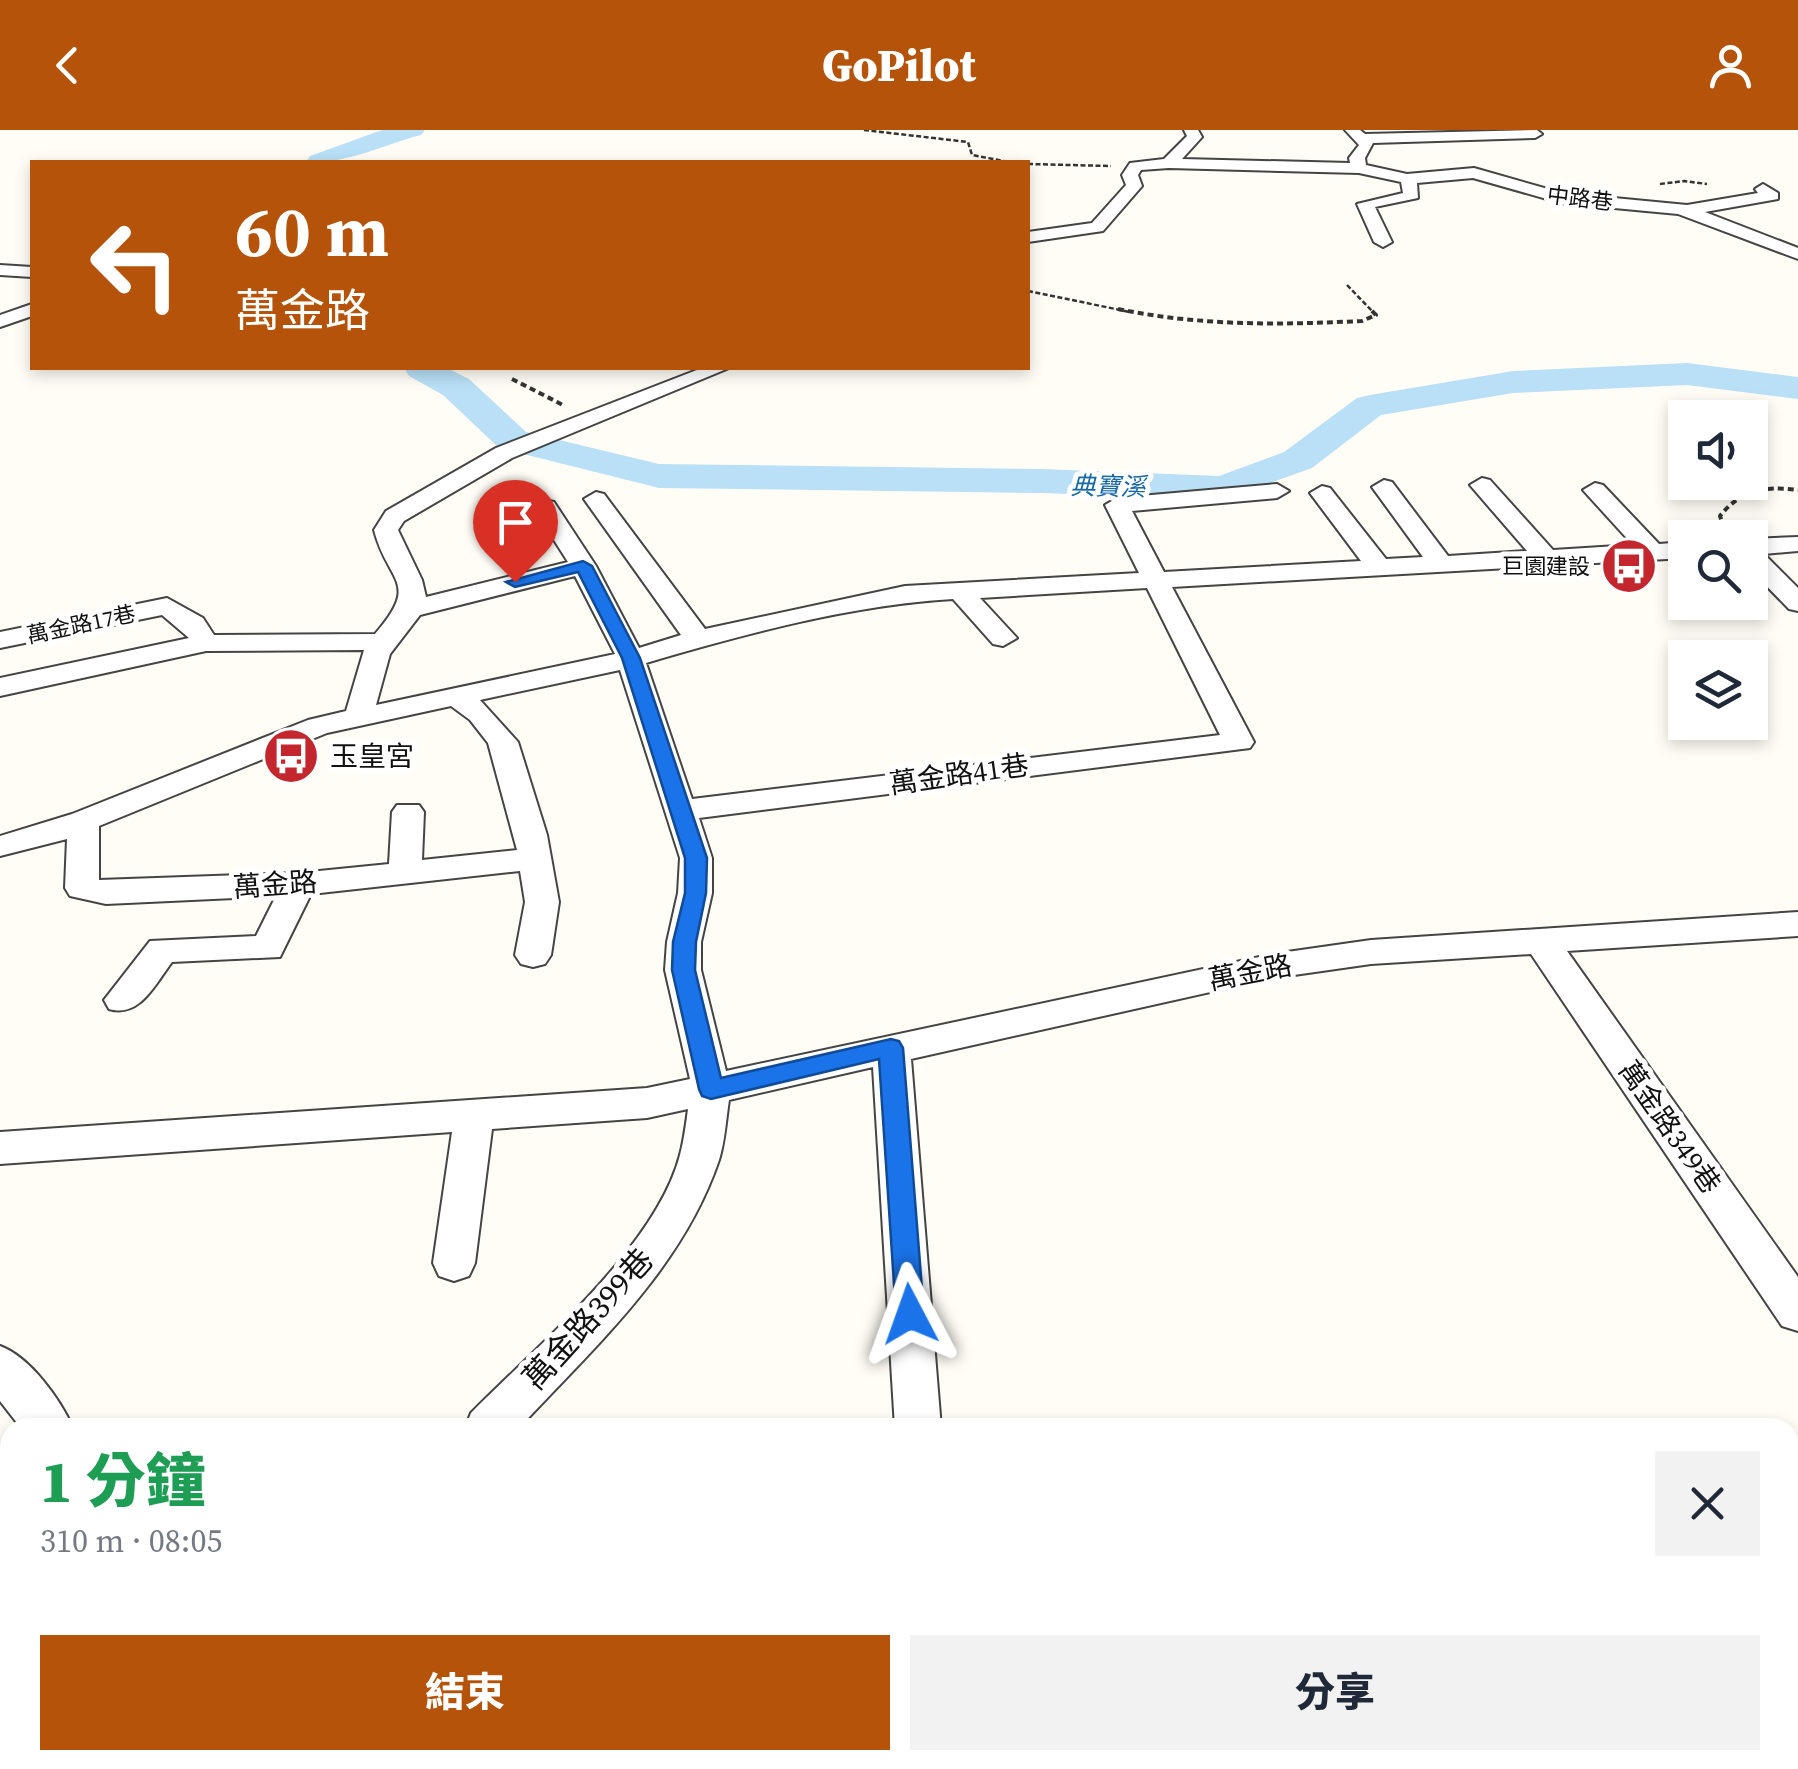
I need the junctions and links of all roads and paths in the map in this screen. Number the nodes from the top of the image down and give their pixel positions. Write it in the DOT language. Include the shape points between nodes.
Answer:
graph roads {
  1 [pos="864,130"];
  2 [pos="1192,130"];
  3 [pos="1483,133"];
  4 [pos="1535,134"];
  5 [pos="1358,135"];
  6 [pos="998,160"];
  7 [pos="1169,163"];
  8 [pos="1030,164"];
  9 [pos="1136,166"];
  10 [pos="1300,168"];
  11 [pos="1359,168"];
  12 [pos="1408,179"];
  13 [pos="1310,186"];
  14 [pos="1763,189"];
  15 [pos="1688,210"];
  16 [pos="1030,237"];
  17 [pos="1382,242"];
  18 [pos="1798,254"];
  19 [pos="0,270"];
  20 [pos="30,272"];
  21 [pos="1346,285"];
  22 [pos="1030,291"];
  23 [pos="30,311"];
  24 [pos="0,321"];
  25 [pos="714,370"];
  26 [pos="512,379"];
  27 [pos="592,418"];
  28 [pos="1482,485"];
  29 [pos="1384,488"];
  30 [pos="1594,490"];
  31 [pos="1798,490"];
  32 [pos="1277,491"];
  33 [pos="1322,493"];
  34 [pos="596,499"];
  35 [pos="545,507"];
  36 [pos="1721,520"];
  37 [pos="1798,544"];
  38 [pos="1768,548"];
  39 [pos="1668,551"];
  40 [pos="1653,552"];
  41 [pos="1546,557"];
  42 [pos="1440,562"];
  43 [pos="583,566"];
  44 [pos="1379,567"];
  45 [pos="1768,570"];
  46 [pos="1158,581"];
  47 [pos="960,590"];
  48 [pos="1798,602"];
  49 [pos="410,608"];
  50 [pos="1003,638"];
  51 [pos="698,639"];
  52 [pos="0,640"];
  53 [pos="382,642"];
  54 [pos="206,643"];
  55 [pos="631,658"];
  56 [pos="0,686"];
  57 [pos="456,696"];
  58 [pos="360,714"];
  59 [pos="680,811"];
  60 [pos="408,812"];
  61 [pos="84,821"];
  62 [pos="0,846"];
  63 [pos="535,860"];
  64 [pos="406,873"];
  65 [pos="299,884"];
  66 [pos="1798,924"];
  67 [pos="1541,941"];
  68 [pos="533,955"];
  69 [pos="122,1000"];
  70 [pos="891,1048"];
  71 [pos="711,1089"];
  72 [pos="474,1115"];
  73 [pos="0,1148"];
  74 [pos="454,1263"];
  75 [pos="1798,1312"];
  76 [pos="0,1366"];
  77 [pos="42,1418"];
  78 [pos="498,1418"];
  79 [pos="917,1418"];
  1 -- 6 [label="path" via="968,142 972,155"];
  2 -- 7 [label="street" via="1195,137"];
  3 -- 4 [label="street"];
  3 -- 5 [label="street"];
  5 -- 11 [label="street" via="1367,149"];
  7 -- 9 [label="street, 中路巷"];
  7 -- 10 [label="street, 中路巷"];
  8 -- 9 [label="path"];
  9 -- 16 [label="street" via="1130,175 1134,186 1098,227"];
  10 -- 11 [label="street, 中路巷"];
  10 -- 13 [label="street"];
  11 -- 12 [label="street, 中路巷"];
  12 -- 15 [label="street, 中路巷" via="1474,173 1561,198"];
  12 -- 17 [label="street" via="1412,195 1364,204"];
  14 -- 15 [label="street" via="1772,196"];
  15 -- 18 [label="street, 中路巷"];
  19 -- 20 [label="street"];
  21 -- 22 [label="path" via="1376,315 1255,326 1157,317"];
  23 -- 24 [label="street"];
  25 -- 27 [label="street"];
  26 -- 27 [label="path"];
  27 -- 49 [label="street" via="504,453 395,516 386,530 388,546 414,590"];
  28 -- 41 [label="street"];
  29 -- 42 [label="street"];
  30 -- 40 [label="street"];
  31 -- 36 [label="path" via="1766,485 1732,499"];
  32 -- 46 [label="street" via="1116,504"];
  33 -- 44 [label="street"];
  34 -- 51 [label="street"];
  35 -- 43 [label="street"];
  37 -- 38 [label="street"];
  39 -- 40 [label="street"];
  40 -- 41 [label="street"];
  41 -- 42 [label="street"];
  42 -- 44 [label="street"];
  43 -- 49 [label="street"];
  43 -- 55 [label="street"];
  44 -- 46 [label="street"];
  45 -- 48 [label="street"];
  46 -- 47 [label="street"];
  46 -- 59 [label="street, 萬金路41巷" via="1239,742"];
  47 -- 50 [label="street"];
  47 -- 51 [label="street" via="905,594"];
  49 -- 53 [label="street"];
  51 -- 55 [label="street"];
  52 -- 54 [label="street, 萬金路17巷" via="167,606"];
  53 -- 54 [label="street, 萬金路17巷"];
  53 -- 58 [label="street"];
  54 -- 56 [label="street, 萬金路17巷"];
  55 -- 57 [label="street"];
  55 -- 59 [label="street"];
  57 -- 58 [label="street"];
  57 -- 63 [label="street" via="503,742"];
  58 -- 61 [label="street"];
  59 -- 71 [label="street" via="696,858 683,970"];
  60 -- 64 [label="street"];
  61 -- 62 [label="street"];
  61 -- 65 [label="street, 萬金路" via="82,888 89,892"];
  63 -- 64 [label="street, 萬金路"];
  63 -- 68 [label="street" via="542,902"];
  64 -- 65 [label="street, 萬金路"];
  65 -- 69 [label="street" via="268,948 162,950"];
  66 -- 67 [label="street, 萬金路"];
  67 -- 70 [label="street, 萬金路" via="1273,966"];
  67 -- 75 [label="street, 萬金路349巷"];
  70 -- 71 [label="street, 萬金路"];
  70 -- 79 [label="street"];
  71 -- 72 [label="street, 萬金路" via="647,1104"];
  71 -- 78 [label="street, 萬金路399巷" via="700,1158 674,1217 632,1277"];
  72 -- 73 [label="street, 萬金路"];
  72 -- 74 [label="street"];
  76 -- 77 [label="street"];
}
